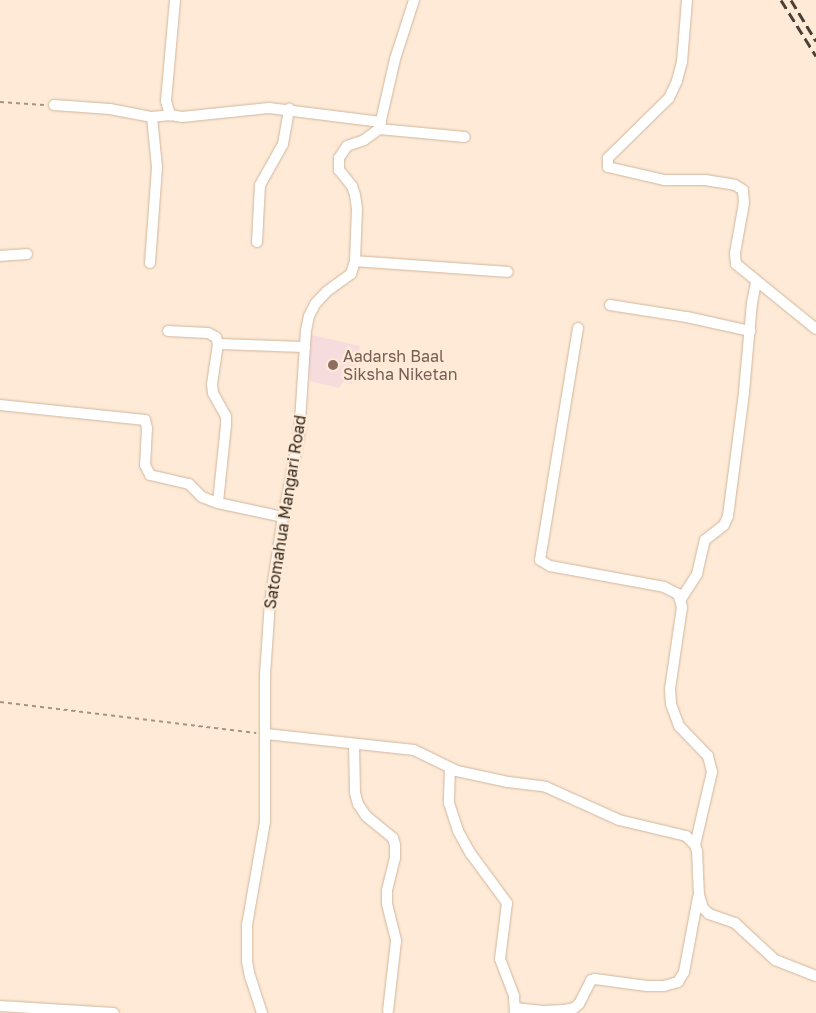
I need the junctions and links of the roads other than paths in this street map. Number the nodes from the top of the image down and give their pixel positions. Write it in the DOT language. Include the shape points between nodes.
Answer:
graph roads {
  1 [pos="175,0"];
  2 [pos="414,0"];
  3 [pos="687,0"];
  4 [pos="54,105"];
  5 [pos="288,109"];
  6 [pos="170,115"];
  7 [pos="152,117"];
  8 [pos="380,126"];
  9 [pos="466,137"];
  10 [pos="258,242"];
  11 [pos="27,254"];
  12 [pos="0,256"];
  13 [pos="355,261"];
  14 [pos="150,263"];
  15 [pos="508,272"];
  16 [pos="756,282"];
  17 [pos="610,305"];
  18 [pos="578,328"];
  19 [pos="816,329"];
  20 [pos="168,331"];
  21 [pos="750,331"];
  22 [pos="218,344"];
  23 [pos="305,347"];
  24 [pos="0,405"];
  25 [pos="218,503"];
  26 [pos="283,517"];
  27 [pos="681,599"];
  28 [pos="266,734"];
  29 [pos="354,744"];
  30 [pos="450,768"];
  31 [pos="695,845"];
  32 [pos="698,896"];
  33 [pos="816,976"];
  34 [pos="0,1006"];
  35 [pos="515,1010"];
  36 [pos="388,1011"];
  37 [pos="114,1013"];
  38 [pos="262,1013"];
  1 -- 6 [label="street" via="166,100"];
  2 -- 8 [label="street" via="395,59"];
  3 -- 16 [label="street" via="682,62 669,98 612,153 606,163 613,169 664,180 705,180 734,185 743,190 735,260 739,269"];
  4 -- 7 [label="street" via="110,109"];
  5 -- 6 [label="street" via="254,109 182,117"];
  5 -- 8 [label="street"];
  5 -- 10 [label="street" via="283,144 260,185"];
  6 -- 7 [label="street"];
  7 -- 14 [label="street" via="158,167"];
  8 -- 9 [label="street"];
  8 -- 13 [label="street" via="364,140 347,146 339,158 339,170 355,195"];
  11 -- 12 [label="street"];
  13 -- 15 [label="street"];
  13 -- 23 [label="street, Satomahua Mangari Road" via="351,274 326,292 308,316"];
  16 -- 19 [label="street"];
  16 -- 21 [label="street"];
  17 -- 21 [label="street"];
  18 -- 27 [label="street" via="540,560 550,566 664,587"];
  20 -- 22 [label="street" via="208,333 216,337"];
  21 -- 27 [label="street" via="728,516 724,525 705,540 697,574"];
  22 -- 23 [label="street"];
  22 -- 25 [label="street" via="212,384 213,393 226,416 226,425"];
  23 -- 26 [label="street, Satomahua Mangari Road" via="299,436"];
  24 -- 25 [label="street" via="145,420 147,473 189,484 202,497"];
  25 -- 26 [label="street"];
  26 -- 28 [label="street, Satomahua Mangari Road" via="270,611 265,675"];
  27 -- 31 [label="street" via="671,704 679,726 708,756 712,772"];
  28 -- 29 [label="street"];
  28 -- 38 [label="street, Satomahua Mangari Road" via="265,822 246,945 250,977"];
  29 -- 30 [label="street" via="414,750"];
  29 -- 36 [label="street" via="358,804 366,816 393,838 395,845 387,891 396,941"];
  30 -- 31 [label="street" via="486,778 546,787 620,820 686,836"];
  30 -- 35 [label="street" via="449,803 458,831 507,903 500,959 514,996"];
  31 -- 32 [label="street"];
  32 -- 33 [label="street" via="709,914 735,924 775,960"];
  32 -- 35 [label="street" via="684,972 678,982 647,986 595,978 574,1008"];
  34 -- 37 [label="street"];
}
